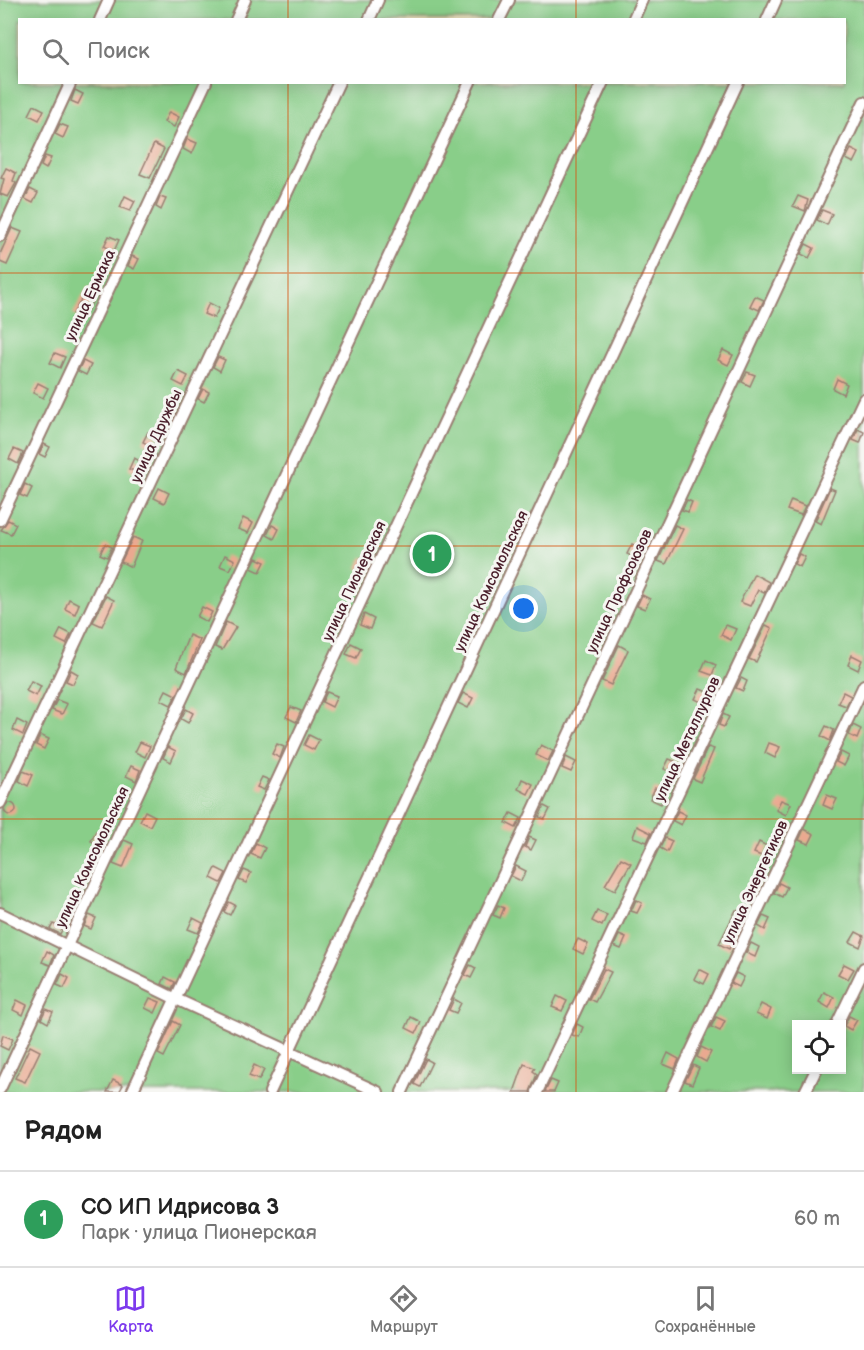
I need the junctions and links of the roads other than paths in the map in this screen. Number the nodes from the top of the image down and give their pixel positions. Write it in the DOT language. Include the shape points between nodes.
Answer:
graph roads {
  1 [pos="109,0"];
  2 [pos="245,0"];
  3 [pos="378,0"];
  4 [pos="509,0"];
  5 [pos="642,0"];
  6 [pos="776,0"];
  7 [pos="101,18"];
  8 [pos="237,18"];
  9 [pos="370,18"];
  10 [pos="501,18"];
  11 [pos="634,18"];
  12 [pos="768,18"];
  13 [pos="70,84"];
  14 [pos="205,84"];
  15 [pos="338,84"];
  16 [pos="469,84"];
  17 [pos="602,84"];
  18 [pos="737,84"];
  19 [pos="864,102"];
  20 [pos="0,236"];
  21 [pos="864,399"];
  22 [pos="0,520"];
  23 [pos="864,685"];
  24 [pos="0,803"];
  25 [pos="0,913"];
  26 [pos="67,945"];
  27 [pos="864,968"];
  28 [pos="176,999"];
  29 [pos="839,1020"];
  30 [pos="290,1050"];
  31 [pos="814,1074"];
  32 [pos="0,1089"];
  33 [pos="132,1092"];
  34 [pos="270,1092"];
  35 [pos="378,1092"];
  36 [pos="402,1092"];
  37 [pos="537,1092"];
  38 [pos="672,1092"];
  39 [pos="805,1092"];
  1 -- 7 [label="street"];
  2 -- 8 [label="street"];
  3 -- 9 [label="street"];
  4 -- 10 [label="street"];
  5 -- 11 [label="street"];
  6 -- 12 [label="street"];
  13 -- 20 [label="street"];
  14 -- 22 [label="street, улица Ермака"];
  15 -- 24 [label="street, улица Дружбы"];
  16 -- 26 [label="street, улица Комсомольская"];
  17 -- 28 [label="street, улица Пионерская"];
  18 -- 30 [label="street, улица Комсомольская"];
  19 -- 36 [label="street, улица Профсоюзов"];
  21 -- 37 [label="street, улица Металлургов"];
  23 -- 38 [label="street, улица Энергетиков"];
  25 -- 26 [label="street"];
  26 -- 28 [label="street"];
  26 -- 32 [label="street, улица Комсомольская"];
  27 -- 29 [label="street"];
  28 -- 30 [label="street"];
  28 -- 33 [label="street, улица Пионерская"];
  30 -- 34 [label="street, улица Комсомольская"];
  30 -- 35 [label="street"];
  31 -- 39 [label="street"];
}
